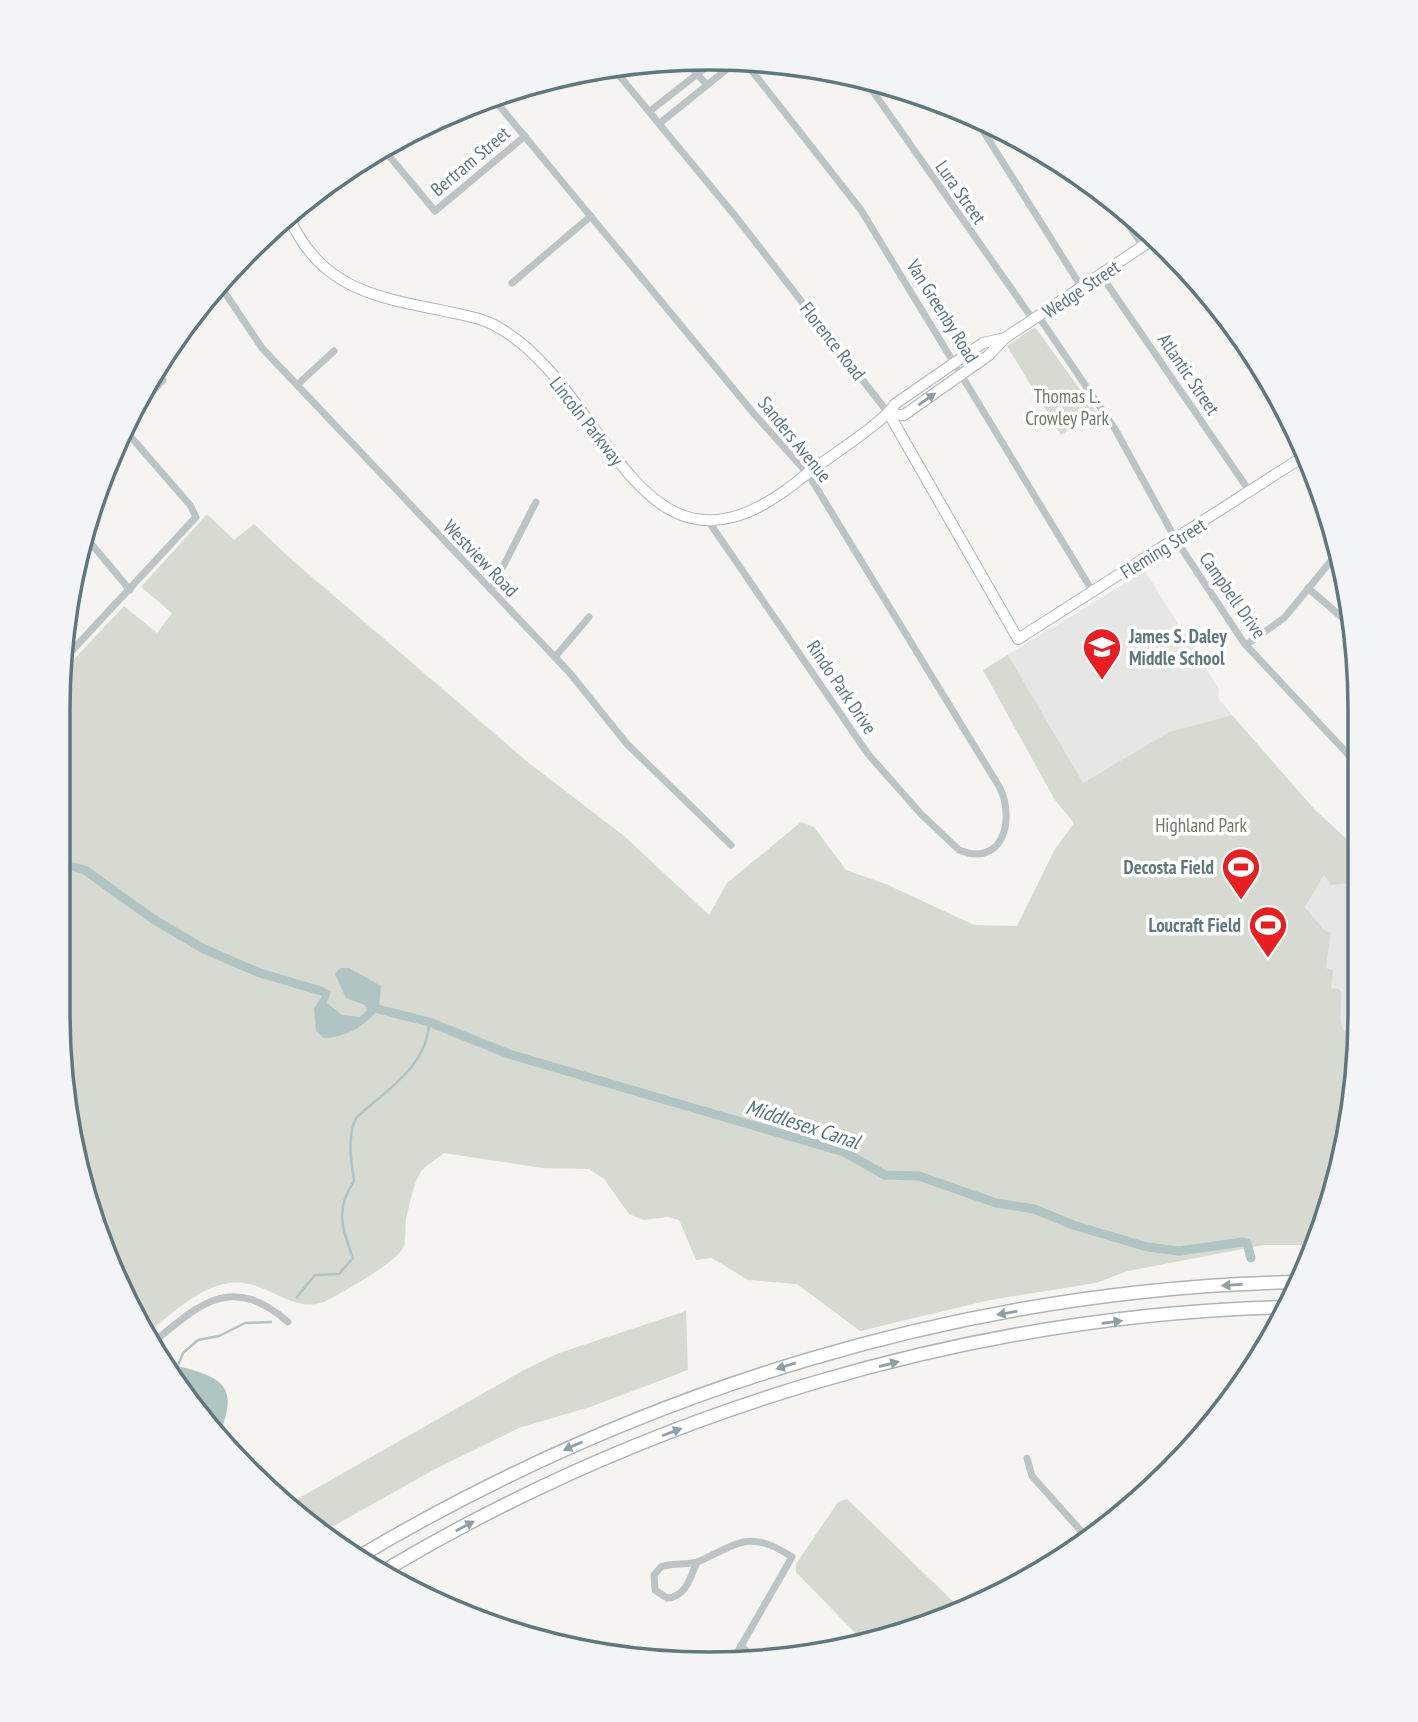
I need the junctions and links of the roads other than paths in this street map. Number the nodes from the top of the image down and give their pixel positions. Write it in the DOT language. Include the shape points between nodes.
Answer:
graph roads {
  1 [pos="694,70"];
  2 [pos="702,70"];
  3 [pos="725,70"];
  4 [pos="752,71"];
  5 [pos="697,74"];
  6 [pos="620,76"];
  7 [pos="707,85"];
  8 [pos="873,92"];
  9 [pos="499,106"];
  10 [pos="650,111"];
  11 [pos="660,123"];
  12 [pos="984,132"];
  13 [pos="525,136"];
  14 [pos="389,156"];
  15 [pos="591,216"];
  16 [pos="293,225"];
  17 [pos="1133,232"];
  18 [pos="1146,244"];
  19 [pos="1143,246"];
  20 [pos="1101,275"];
  21 [pos="512,282"];
  22 [pos="1082,288"];
  23 [pos="225,293"];
  24 [pos="1036,319"];
  25 [pos="1005,338"];
  26 [pos="334,351"];
  27 [pos="956,362"];
  28 [pos="963,373"];
  29 [pos="163,380"];
  30 [pos="158,385"];
  31 [pos="297,385"];
  32 [pos="889,414"];
  33 [pos="131,437"];
  34 [pos="1297,461"];
  35 [pos="807,474"];
  36 [pos="1250,492"];
  37 [pos="536,502"];
  38 [pos="709,522"];
  39 [pos="1176,540"];
  40 [pos="92,544"];
  41 [pos="1330,561"];
  42 [pos="1308,588"];
  43 [pos="130,590"];
  44 [pos="491,590"];
  45 [pos="1093,592"];
  46 [pos="589,617"];
  47 [pos="1341,617"];
  48 [pos="1018,639"];
  49 [pos="1246,645"];
  50 [pos="73,646"];
  51 [pos="555,657"];
  52 [pos="1348,754"];
  53 [pos="731,845"];
  54 [pos="967,853"];
  55 [pos="1288,1283"];
  56 [pos="1276,1308"];
  57 [pos="288,1322"];
  58 [pos="160,1338"];
  59 [pos="1027,1458"];
  60 [pos="1082,1532"];
  61 [pos="367,1552"];
  62 [pos="697,1562"];
  63 [pos="391,1567"];
  64 [pos="741,1645"];
  65 [pos="738,1651"];
  66 [pos="747,1651"];
  1 -- 5 [label="street"];
  2 -- 5 [label="street"];
  3 -- 7 [label="street"];
  4 -- 27 [label="street, Van Greenby Road" via="850,193"];
  5 -- 7 [label="street"];
  5 -- 10 [label="street"];
  6 -- 10 [label="street, Florence Road"];
  7 -- 11 [label="street"];
  8 -- 24 [label="street, Lura Street"];
  9 -- 13 [label="street, Sanders Avenue"];
  10 -- 11 [label="street, Florence Road"];
  11 -- 32 [label="street, Florence Road"];
  12 -- 22 [label="street"];
  13 -- 14 [label="street, Bertram Street" via="435,211"];
  13 -- 15 [label="street, Sanders Avenue"];
  15 -- 21 [label="street"];
  15 -- 35 [label="street, Sanders Avenue"];
  16 -- 38 [label="street, Lincoln Parkway" via="309,253 355,288 385,299 474,317 503,329 554,378 645,491 673,511"];
  17 -- 19 [label="street"];
  18 -- 19 [label="street, Wedge Street"];
  19 -- 20 [label="street, Wedge Street"];
  20 -- 22 [label="street, Wedge Street"];
  20 -- 36 [label="street, Atlantic Street"];
  22 -- 24 [label="street, Wedge Street"];
  23 -- 31 [label="street, Westview Road" via="262,348"];
  24 -- 25 [label="street, Wedge Street"];
  24 -- 39 [label="street, Campbell Drive" via="1115,429"];
  25 -- 27 [label="street, Wedge Street" via="983,343"];
  25 -- 28 [label="street, Wedge Street"];
  26 -- 31 [label="street"];
  27 -- 28 [label="street, Van Greenby Road"];
  27 -- 32 [label="street, Lincoln Parkway" via="895,404"];
  32 -- 28 [label="street, Lincoln Parkway, one-way" via="904,415"];
  28 -- 45 [label="street, Van Greenby Road"];
  29 -- 30 [label="street"];
  31 -- 44 [label="street, Westview Road"];
  32 -- 35 [label="street, Lincoln Parkway"];
  32 -- 48 [label="street, Florence Road"];
  33 -- 43 [label="street" via="196,517"];
  34 -- 36 [label="street, Fleming Street"];
  35 -- 38 [label="street, Lincoln Parkway" via="755,510"];
  35 -- 54 [label="street, Sanders Avenue" via="1005,798 1007,820 998,844 983,855"];
  36 -- 39 [label="street, Fleming Street"];
  37 -- 44 [label="street"];
  38 -- 54 [label="street, Rindo Park Drive" via="868,754 946,839"];
  39 -- 45 [label="street, Fleming Street"];
  39 -- 49 [label="street, Campbell Drive"];
  40 -- 43 [label="street"];
  41 -- 42 [label="street"];
  42 -- 47 [label="street"];
  42 -- 49 [label="street" via="1284,618"];
  43 -- 50 [label="street"];
  44 -- 51 [label="street, Westview Road"];
  45 -- 48 [label="street, Fleming Street"];
  46 -- 51 [label="street"];
  49 -- 52 [label="street, Campbell Drive"];
  51 -- 53 [label="street, Westview Road" via="627,744"];
  55 -- 61 [label="highway, one-way" via="1200,1287 1068,1303 938,1326 818,1357 701,1394 579,1443 468,1496"];
  63 -- 56 [label="highway, one-way" via="597,1462 817,1383 1054,1330 1187,1313"];
  57 -- 58 [label="street" via="267,1304 247,1298 217,1299"];
  59 -- 60 [label="street" via="1032,1476"];
  62 -- 62 [label="street" via="661,1567 654,1575 655,1590 667,1598 678,1596"];
  62 -- 64 [label="street" via="726,1546 749,1541 772,1546 792,1558"];
  64 -- 65 [label="street"];
  64 -- 66 [label="street"];
}
